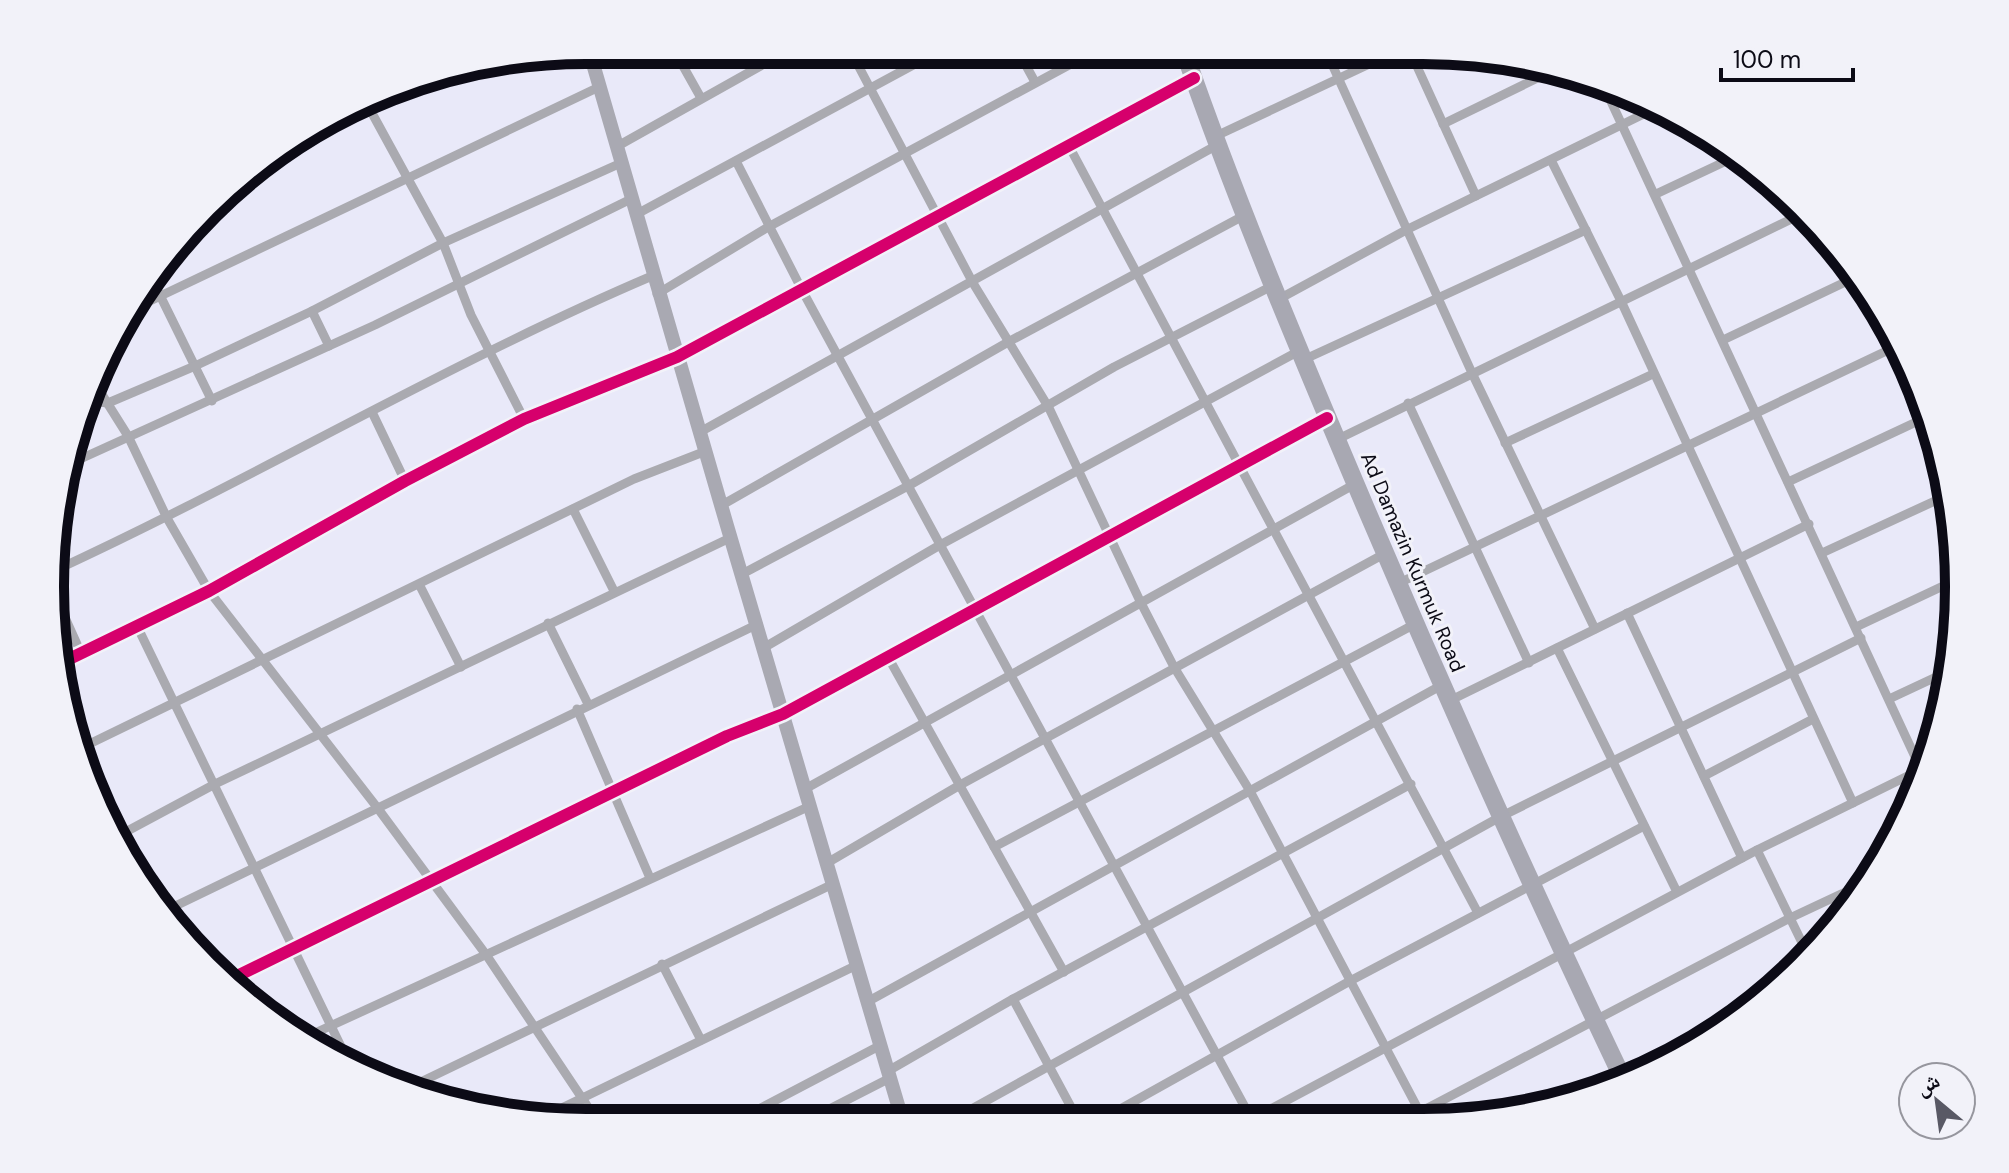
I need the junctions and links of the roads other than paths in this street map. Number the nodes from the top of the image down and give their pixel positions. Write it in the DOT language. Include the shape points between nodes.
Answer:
graph roads {
  1 [pos="593,64"];
  2 [pos="682,64"];
  3 [pos="763,64"];
  4 [pos="857,64"];
  5 [pos="916,64"];
  6 [pos="1025,64"];
  7 [pos="1070,64"];
  8 [pos="1332,64"];
  9 [pos="1370,64"];
  10 [pos="1416,64"];
  11 [pos="1189,65"];
  12 [pos="1539,77"];
  13 [pos="1339,79"];
  14 [pos="1035,82"];
  15 [pos="599,87"];
  16 [pos="871,90"];
  17 [pos="701,98"];
  18 [pos="1611,100"];
  19 [pos="371,111"];
  20 [pos="1645,114"];
  21 [pos="1443,124"];
  22 [pos="1623,125"];
  23 [pos="1217,140"];
  24 [pos="1069,146"];
  25 [pos="616,147"];
  26 [pos="903,152"];
  27 [pos="1551,160"];
  28 [pos="736,161"];
  29 [pos="1726,161"];
  30 [pos="621,163"];
  31 [pos="407,180"];
  32 [pos="1656,194"];
  33 [pos="1476,196"];
  34 [pos="631,199"];
  35 [pos="1102,208"];
  36 [pos="635,215"];
  37 [pos="1245,215"];
  38 [pos="940,218"];
  39 [pos="1793,218"];
  40 [pos="770,226"];
  41 [pos="1408,229"];
  42 [pos="1586,230"];
  43 [pos="443,243"];
  44 [pos="1690,268"];
  45 [pos="1136,274"];
  46 [pos="652,276"];
  47 [pos="1847,281"];
  48 [pos="973,283"];
  49 [pos="459,284"];
  50 [pos="157,289"];
  51 [pos="802,290"];
  52 [pos="1276,292"];
  53 [pos="159,294"];
  54 [pos="657,294"];
  55 [pos="1438,297"];
  56 [pos="150,299"];
  57 [pos="1621,301"];
  58 [pos="312,311"];
  59 [pos="1169,338"];
  60 [pos="1723,340"];
  61 [pos="1010,341"];
  62 [pos="329,346"];
  63 [pos="490,350"];
  64 [pos="1888,350"];
  65 [pos="838,355"];
  66 [pos="1301,356"];
  67 [pos="677,357"];
  68 [pos="195,366"];
  69 [pos="1472,373"];
  70 [pos="1653,374"];
  71 [pos="102,393"];
  72 [pos="212,401"];
  73 [pos="1206,401"];
  74 [pos="98,402"];
  75 [pos="108,403"];
  76 [pos="1408,403"];
  77 [pos="1049,408"];
  78 [pos="372,412"];
  79 [pos="1754,413"];
  80 [pos="1327,418"];
  81 [pos="524,419"];
  82 [pos="872,420"];
  83 [pos="1918,421"];
  84 [pos="700,432"];
  85 [pos="128,436"];
  86 [pos="1336,440"];
  87 [pos="1505,443"];
  88 [pos="1685,445"];
  89 [pos="706,451"];
  90 [pos="80,459"];
  91 [pos="1241,464"];
  92 [pos="1077,471"];
  93 [pos="405,481"];
  94 [pos="1788,482"];
  95 [pos="1355,484"];
  96 [pos="908,486"];
  97 [pos="1938,500"];
  98 [pos="722,505"];
  99 [pos="573,509"];
  100 [pos="1539,515"];
  101 [pos="167,518"];
  102 [pos="1809,524"];
  103 [pos="1277,529"];
  104 [pos="1107,536"];
  105 [pos="732,537"];
  106 [pos="940,545"];
  107 [pos="1474,545"];
  108 [pos="1822,553"];
  109 [pos="1384,554"];
  110 [pos="1738,558"];
  111 [pos="65,566"];
  112 [pos="744,573"];
  113 [pos="1397,584"];
  114 [pos="1945,585"];
  115 [pos="420,586"];
  116 [pos="209,591"];
  117 [pos="614,591"];
  118 [pos="1310,593"];
  119 [pos="1140,601"];
  120 [pos="975,610"];
  121 [pos="1627,613"];
  122 [pos="65,617"];
  123 [pos="548,623"];
  124 [pos="758,624"];
  125 [pos="1415,624"];
  126 [pos="137,626"];
  127 [pos="1856,627"];
  128 [pos="1595,629"];
  129 [pos="1861,638"];
  130 [pos="765,647"];
  131 [pos="1557,648"];
  132 [pos="81,653"];
  133 [pos="888,657"];
  134 [pos="69,659"];
  135 [pos="261,659"];
  136 [pos="1345,660"];
  137 [pos="1529,663"];
  138 [pos="461,667"];
  139 [pos="1174,667"];
  140 [pos="1791,672"];
  141 [pos="1010,676"];
  142 [pos="1937,677"];
  143 [pos="1445,693"];
  144 [pos="1889,699"];
  145 [pos="175,702"];
  146 [pos="588,704"];
  147 [pos="577,709"];
  148 [pos="783,714"];
  149 [pos="1813,719"];
  150 [pos="925,721"];
  151 [pos="1377,721"];
  152 [pos="1681,727"];
  153 [pos="1213,730"];
  154 [pos="322,734"];
  155 [pos="1044,738"];
  156 [pos="89,744"];
  157 [pos="1916,756"];
  158 [pos="1612,761"];
  159 [pos="1704,776"];
  160 [pos="1908,777"];
  161 [pos="215,784"];
  162 [pos="1411,784"];
  163 [pos="960,785"];
  164 [pos="805,789"];
  165 [pos="1250,791"];
  166 [pos="612,792"];
  167 [pos="1079,802"];
  168 [pos="1853,803"];
  169 [pos="376,806"];
  170 [pos="810,806"];
  171 [pos="1500,817"];
  172 [pos="1644,826"];
  173 [pos="125,832"];
  174 [pos="994,847"];
  175 [pos="1445,849"];
  176 [pos="1757,850"];
  177 [pos="1283,853"];
  178 [pos="1742,858"];
  179 [pos="827,863"];
  180 [pos="1113,865"];
  181 [pos="253,867"];
  182 [pos="650,878"];
  183 [pos="432,881"];
  184 [pos="833,884"];
  185 [pos="1532,886"];
  186 [pos="1847,891"];
  187 [pos="1677,892"];
  188 [pos="173,907"];
  189 [pos="1029,910"];
  190 [pos="1478,913"];
  191 [pos="1317,918"];
  192 [pos="1790,918"];
  193 [pos="1147,927"];
  194 [pos="1803,944"];
  195 [pos="295,949"];
  196 [pos="1563,953"];
  197 [pos="487,956"];
  198 [pos="662,964"];
  199 [pos="857,965"];
  200 [pos="1064,972"];
  201 [pos="238,976"];
  202 [pos="1350,981"];
  203 [pos="1182,993"];
  204 [pos="1013,999"];
  205 [pos="867,1002"];
  206 [pos="1595,1020"];
  207 [pos="334,1024"];
  208 [pos="535,1027"];
  209 [pos="315,1033"];
  210 [pos="701,1040"];
  211 [pos="881,1045"];
  212 [pos="344,1049"];
  213 [pos="1386,1049"];
  214 [pos="1217,1055"];
  215 [pos="1048,1065"];
  216 [pos="1619,1070"];
  217 [pos="889,1074"];
  218 [pos="421,1082"];
  219 [pos="581,1098"];
  220 [pos="560,1108"];
  221 [pos="589,1109"];
  222 [pos="759,1109"];
  223 [pos="827,1109"];
  224 [pos="899,1109"];
  225 [pos="971,1109"];
  226 [pos="1072,1109"];
  227 [pos="1120,1109"];
  228 [pos="1245,1109"];
  229 [pos="1274,1109"];
  230 [pos="1418,1109"];
  231 [pos="1437,1109"];
  1 -- 15 [label="street"];
  2 -- 17 [label="street"];
  3 -- 17 [label="street"];
  4 -- 16 [label="street"];
  5 -- 16 [label="street"];
  6 -- 14 [label="street"];
  7 -- 14 [label="street"];
  8 -- 13 [label="street"];
  9 -- 13 [label="street"];
  10 -- 21 [label="street"];
  11 -- 23 [label="highway, Ad Damazin Kurmuk Road"];
  11 -- 24 [label="street"];
  12 -- 21 [label="street"];
  13 -- 23 [label="street"];
  13 -- 41 [label="street"];
  14 -- 26 [label="street"];
  15 -- 25 [label="street"];
  15 -- 31 [label="street"];
  16 -- 26 [label="street"];
  16 -- 28 [label="street"];
  17 -- 25 [label="street"];
  18 -- 22 [label="street"];
  19 -- 31 [label="street"];
  20 -- 22 [label="street"];
  21 -- 33 [label="street"];
  22 -- 27 [label="street"];
  22 -- 32 [label="street"];
  23 -- 35 [label="street"];
  23 -- 37 [label="highway, Ad Damazin Kurmuk Road"];
  24 -- 35 [label="street"];
  24 -- 38 [label="street"];
  25 -- 30 [label="street"];
  26 -- 38 [label="street"];
  26 -- 40 [label="street"];
  27 -- 33 [label="street"];
  27 -- 42 [label="street"];
  28 -- 36 [label="street"];
  28 -- 40 [label="street"];
  29 -- 32 [label="street"];
  30 -- 34 [label="street"];
  30 -- 43 [label="street"];
  31 -- 43 [label="street"];
  31 -- 53 [label="street"];
  32 -- 44 [label="street"];
  33 -- 41 [label="street"];
  34 -- 36 [label="street"];
  34 -- 49 [label="street"];
  35 -- 45 [label="street"];
  35 -- 48 [label="street"];
  36 -- 46 [label="street"];
  37 -- 45 [label="street"];
  37 -- 52 [label="highway, Ad Damazin Kurmuk Road"];
  38 -- 48 [label="street"];
  38 -- 51 [label="street"];
  39 -- 44 [label="street"];
  40 -- 51 [label="street"];
  40 -- 54 [label="street"];
  41 -- 52 [label="street"];
  41 -- 55 [label="street"];
  42 -- 55 [label="street"];
  42 -- 57 [label="street"];
  43 -- 49 [label="street"];
  43 -- 58 [label="street"];
  44 -- 57 [label="street"];
  44 -- 60 [label="street"];
  45 -- 59 [label="street"];
  45 -- 61 [label="street"];
  46 -- 54 [label="street"];
  46 -- 63 [label="street"];
  47 -- 60 [label="street"];
  48 -- 61 [label="street"];
  48 -- 65 [label="street"];
  49 -- 62 [label="street"];
  49 -- 63 [label="street"];
  50 -- 53 [label="street"];
  51 -- 65 [label="street"];
  51 -- 67 [label="street"];
  52 -- 59 [label="street"];
  52 -- 66 [label="highway, Ad Damazin Kurmuk Road"];
  53 -- 56 [label="street"];
  53 -- 68 [label="street"];
  54 -- 67 [label="street"];
  55 -- 66 [label="street"];
  55 -- 69 [label="street"];
  57 -- 69 [label="street"];
  57 -- 70 [label="street"];
  58 -- 62 [label="street"];
  58 -- 68 [label="street"];
  59 -- 73 [label="street"];
  59 -- 77 [label="street"];
  60 -- 79 [label="street"];
  61 -- 77 [label="street"];
  61 -- 82 [label="street"];
  62 -- 72 [label="street"];
  63 -- 78 [label="street"];
  63 -- 81 [label="street"];
  64 -- 79 [label="street"];
  65 -- 82 [label="street"];
  65 -- 84 [label="street"];
  66 -- 73 [label="street"];
  66 -- 80 [label="highway, Ad Damazin Kurmuk Road"];
  67 -- 81 [label="street"];
  67 -- 84 [label="street"];
  68 -- 72 [label="street"];
  68 -- 75 [label="street"];
  69 -- 76 [label="street"];
  69 -- 87 [label="street"];
  70 -- 87 [label="street"];
  70 -- 88 [label="street"];
  71 -- 75 [label="street"];
  72 -- 85 [label="street"];
  73 -- 91 [label="street"];
  73 -- 92 [label="street"];
  74 -- 75 [label="street"];
  75 -- 85 [label="street"];
  76 -- 86 [label="street"];
  76 -- 107 [label="street"];
  77 -- 92 [label="street"];
  77 -- 96 [label="street"];
  78 -- 93 [label="street"];
  78 -- 101 [label="street"];
  79 -- 88 [label="street"];
  79 -- 94 [label="street"];
  80 -- 86 [label="highway, Ad Damazin Kurmuk Road"];
  80 -- 91 [label="street"];
  81 -- 93 [label="street"];
  82 -- 96 [label="street"];
  82 -- 98 [label="street"];
  83 -- 94 [label="street"];
  84 -- 89 [label="street"];
  85 -- 90 [label="street"];
  85 -- 101 [label="street"];
  86 -- 95 [label="highway, Ad Damazin Kurmuk Road"];
  87 -- 100 [label="street"];
  88 -- 100 [label="street"];
  88 -- 110 [label="street"];
  89 -- 98 [label="street"];
  89 -- 99 [label="street"];
  91 -- 103 [label="street"];
  91 -- 104 [label="street"];
  92 -- 104 [label="street"];
  92 -- 106 [label="street"];
  93 -- 116 [label="street"];
  94 -- 102 [label="street"];
  95 -- 103 [label="street"];
  95 -- 109 [label="highway, Ad Damazin Kurmuk Road"];
  96 -- 106 [label="street"];
  96 -- 112 [label="street"];
  97 -- 108 [label="street"];
  98 -- 105 [label="street"];
  99 -- 115 [label="street"];
  99 -- 117 [label="street"];
  100 -- 107 [label="street"];
  100 -- 128 [label="street"];
  101 -- 111 [label="street"];
  101 -- 116 [label="street"];
  102 -- 108 [label="street"];
  102 -- 110 [label="street"];
  103 -- 118 [label="street"];
  103 -- 119 [label="street"];
  104 -- 119 [label="street"];
  104 -- 120 [label="street"];
  105 -- 112 [label="street"];
  105 -- 117 [label="street"];
  106 -- 120 [label="street"];
  106 -- 130 [label="street"];
  107 -- 113 [label="street"];
  107 -- 137 [label="street"];
  108 -- 127 [label="street"];
  109 -- 113 [label="highway, Ad Damazin Kurmuk Road"];
  109 -- 118 [label="street"];
  110 -- 121 [label="street"];
  110 -- 140 [label="street"];
  112 -- 124 [label="street"];
  113 -- 125 [label="highway, Ad Damazin Kurmuk Road"];
  114 -- 127 [label="street"];
  115 -- 135 [label="street"];
  115 -- 138 [label="street"];
  116 -- 126 [label="street"];
  116 -- 135 [label="street"];
  117 -- 123 [label="street"];
  118 -- 136 [label="street"];
  118 -- 139 [label="street"];
  119 -- 139 [label="street"];
  119 -- 141 [label="street"];
  120 -- 133 [label="street"];
  120 -- 141 [label="street"];
  121 -- 128 [label="street"];
  121 -- 152 [label="street"];
  122 -- 132 [label="street"];
  123 -- 138 [label="street"];
  123 -- 146 [label="street"];
  124 -- 130 [label="street"];
  124 -- 146 [label="street"];
  125 -- 136 [label="street"];
  125 -- 143 [label="highway, Ad Damazin Kurmuk Road"];
  126 -- 132 [label="street"];
  126 -- 145 [label="street"];
  127 -- 129 [label="street"];
  128 -- 131 [label="street"];
  129 -- 140 [label="street"];
  129 -- 144 [label="street"];
  130 -- 148 [label="street"];
  131 -- 137 [label="street"];
  131 -- 158 [label="street"];
  132 -- 134 [label="street"];
  133 -- 148 [label="street"];
  133 -- 150 [label="street"];
  135 -- 145 [label="street"];
  135 -- 154 [label="street"];
  136 -- 151 [label="street"];
  136 -- 153 [label="street"];
  137 -- 143 [label="street"];
  138 -- 154 [label="street"];
  139 -- 153 [label="street"];
  139 -- 155 [label="street"];
  140 -- 149 [label="street"];
  140 -- 152 [label="street"];
  141 -- 150 [label="street"];
  141 -- 155 [label="street"];
  142 -- 144 [label="street"];
  143 -- 151 [label="street"];
  143 -- 171 [label="highway, Ad Damazin Kurmuk Road"];
  144 -- 157 [label="street"];
  145 -- 156 [label="street"];
  145 -- 161 [label="street"];
  146 -- 147 [label="street"];
  147 -- 166 [label="street"];
  147 -- 169 [label="street"];
  148 -- 164 [label="street"];
  148 -- 166 [label="street" via="753,723"];
  149 -- 159 [label="street"];
  149 -- 168 [label="street"];
  150 -- 163 [label="street"];
  150 -- 164 [label="street"];
  151 -- 162 [label="street"];
  151 -- 165 [label="street"];
  152 -- 158 [label="street"];
  152 -- 159 [label="street"];
  153 -- 165 [label="street"];
  153 -- 167 [label="street"];
  154 -- 161 [label="street"];
  154 -- 169 [label="street"];
  155 -- 163 [label="street"];
  155 -- 167 [label="street"];
  158 -- 171 [label="street"];
  158 -- 172 [label="street"];
  159 -- 178 [label="street"];
  160 -- 168 [label="street"];
  161 -- 173 [label="street"];
  161 -- 181 [label="street"];
  162 -- 175 [label="street"];
  162 -- 177 [label="street"];
  163 -- 174 [label="street"];
  163 -- 179 [label="street"];
  164 -- 170 [label="street"];
  165 -- 177 [label="street"];
  165 -- 180 [label="street"];
  166 -- 182 [label="street"];
  166 -- 183 [label="street"];
  167 -- 174 [label="street"];
  167 -- 180 [label="street"];
  168 -- 176 [label="street"];
  169 -- 181 [label="street"];
  169 -- 183 [label="street"];
  170 -- 179 [label="street"];
  170 -- 182 [label="street"];
  171 -- 175 [label="street"];
  171 -- 185 [label="highway, Ad Damazin Kurmuk Road"];
  172 -- 185 [label="street"];
  172 -- 187 [label="street"];
  174 -- 189 [label="street"];
  175 -- 190 [label="street"];
  175 -- 191 [label="street"];
  176 -- 178 [label="street"];
  176 -- 192 [label="street"];
  177 -- 191 [label="street"];
  177 -- 193 [label="street"];
  178 -- 187 [label="street"];
  179 -- 184 [label="street"];
  180 -- 189 [label="street"];
  180 -- 193 [label="street"];
  181 -- 188 [label="street"];
  181 -- 195 [label="street"];
  182 -- 197 [label="street"];
  183 -- 195 [label="street"];
  183 -- 197 [label="street"];
  184 -- 198 [label="street"];
  184 -- 199 [label="street"];
  185 -- 190 [label="street"];
  185 -- 196 [label="highway, Ad Damazin Kurmuk Road"];
  186 -- 192 [label="street"];
  187 -- 196 [label="street"];
  189 -- 200 [label="street"];
  189 -- 205 [label="street"];
  190 -- 202 [label="street"];
  191 -- 202 [label="street"];
  191 -- 203 [label="street"];
  192 -- 194 [label="street"];
  192 -- 206 [label="street"];
  193 -- 200 [label="street"];
  193 -- 203 [label="street"];
  195 -- 201 [label="street"];
  195 -- 207 [label="street"];
  196 -- 206 [label="highway, Ad Damazin Kurmuk Road"];
  196 -- 213 [label="street"];
  197 -- 207 [label="street"];
  197 -- 208 [label="street"];
  198 -- 208 [label="street"];
  198 -- 210 [label="street"];
  199 -- 205 [label="street"];
  199 -- 210 [label="street"];
  200 -- 204 [label="street"];
  202 -- 213 [label="street"];
  202 -- 214 [label="street"];
  203 -- 214 [label="street"];
  203 -- 215 [label="street"];
  204 -- 215 [label="street"];
  204 -- 217 [label="street"];
  205 -- 211 [label="street"];
  206 -- 216 [label="highway, Ad Damazin Kurmuk Road"];
  206 -- 231 [label="street"];
  207 -- 209 [label="street"];
  207 -- 212 [label="street"];
  208 -- 218 [label="street"];
  208 -- 219 [label="street"];
  210 -- 219 [label="street"];
  211 -- 217 [label="street"];
  211 -- 222 [label="street"];
  213 -- 229 [label="street"];
  213 -- 230 [label="street"];
  214 -- 227 [label="street"];
  214 -- 228 [label="street"];
  215 -- 225 [label="street"];
  215 -- 226 [label="street"];
  217 -- 223 [label="street"];
  217 -- 224 [label="street"];
  219 -- 220 [label="street"];
  219 -- 221 [label="street"];
}
